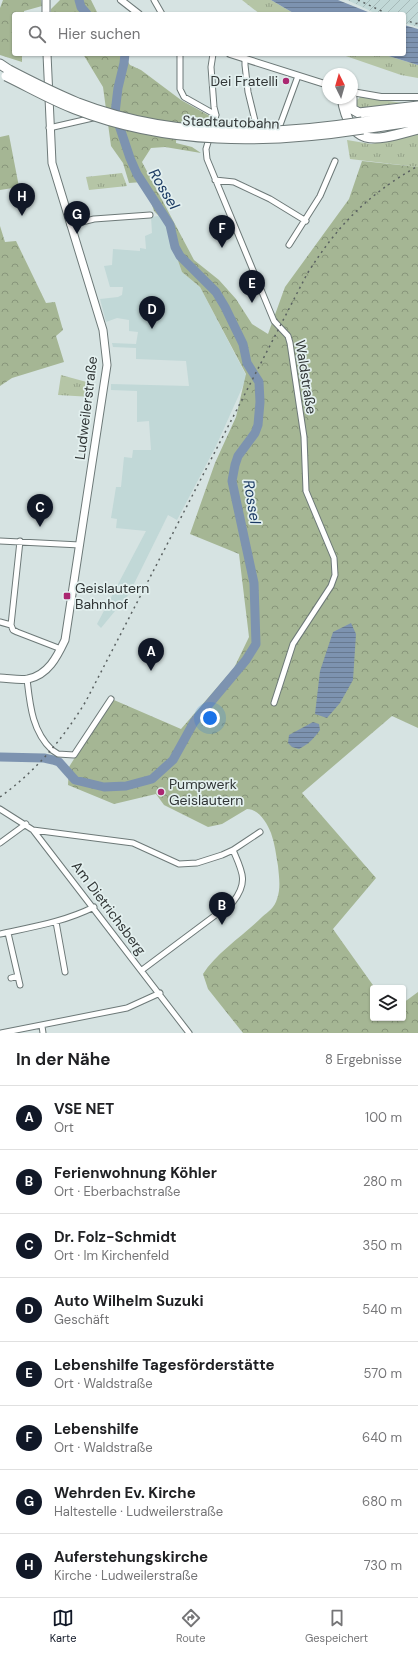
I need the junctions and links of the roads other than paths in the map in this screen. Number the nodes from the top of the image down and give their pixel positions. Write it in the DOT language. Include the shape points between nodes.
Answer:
graph roads {
  1 [pos="46,0"];
  2 [pos="121,0"];
  3 [pos="154,0"];
  4 [pos="46,12"];
  5 [pos="136,12"];
  6 [pos="161,12"];
  7 [pos="46,56"];
  8 [pos="180,56"];
  9 [pos="213,56"];
  10 [pos="236,56"];
  11 [pos="245,59"];
  12 [pos="0,64"];
  13 [pos="5,73"];
  14 [pos="298,76"];
  15 [pos="322,83"];
  16 [pos="358,96"];
  17 [pos="418,97"];
  18 [pos="344,104"];
  19 [pos="352,104"];
  20 [pos="418,106"];
  21 [pos="418,114"];
  22 [pos="105,115"];
  23 [pos="216,115"];
  24 [pos="418,121"];
  25 [pos="362,126"];
  26 [pos="49,128"];
  27 [pos="418,129"];
  28 [pos="335,161"];
  29 [pos="215,180"];
  30 [pos="150,215"];
  31 [pos="306,221"];
  32 [pos="70,225"];
  33 [pos="290,246"];
  34 [pos="0,541"];
  35 [pos="20,541"];
  36 [pos="80,545"];
  37 [pos="0,622"];
  38 [pos="11,625"];
  39 [pos="61,649"];
  40 [pos="0,678"];
  41 [pos="27,679"];
  42 [pos="111,699"];
  43 [pos="274,703"];
  44 [pos="0,810"];
  45 [pos="26,824"];
  46 [pos="33,830"];
  47 [pos="260,832"];
  48 [pos="0,843"];
  49 [pos="233,850"];
  50 [pos="94,908"];
  51 [pos="56,922"];
  52 [pos="8,933"];
  53 [pos="0,934"];
  54 [pos="142,970"];
  55 [pos="66,972"];
  56 [pos="18,976"];
  57 [pos="11,978"];
  58 [pos="20,985"];
  59 [pos="160,993"];
  60 [pos="42,1026"];
  61 [pos="1,1033"];
  62 [pos="43,1033"];
  63 [pos="189,1033"];
  1 -- 4 [label="main road"];
  2 -- 5 [label="street"];
  3 -- 6 [label="street"];
  7 -- 26 [label="main road, Ludweilerstraße"];
  8 -- 23 [label="street" via="180,89 184,98"];
  9 -- 23 [label="street, Waldstraße"];
  10 -- 11 [label="street"];
  11 -- 14 [label="street"];
  11 -- 14 [label="street" via="248,92 257,129 278,128"];
  12 -- 13 [label="highway, Stadtautobahn"];
  13 -- 25 [label="highway, Stadtautobahn, bridge" via="74,109 130,126 169,134 216,139 263,139 313,136"];
  14 -- 15 [label="street"];
  16 -- 17 [label="street"];
  18 -- 27 [label="highway" via="352,129 362,136 382,137"];
  19 -- 20 [label="highway" via="352,109 359,113"];
  21 -- 25 [label="highway"];
  22 -- 26 [label="street"];
  23 -- 29 [label="street, Waldstraße" via="206,149 207,160"];
  24 -- 25 [label="highway, Stadtautobahn"];
  26 -- 32 [label="main road, Ludweilerstraße" via="52,163"];
  28 -- 31 [label="street"];
  29 -- 31 [label="street" via="234,182 270,199"];
  29 -- 43 [label="street, Waldstraße" via="274,322 288,336 304,437 306,491 334,558 335,575 331,586 293,644"];
  30 -- 32 [label="street" via="94,219"];
  31 -- 33 [label="street"];
  32 -- 36 [label="main road, Ludweilerstraße" via="97,310 107,357"];
  34 -- 35 [label="street"];
  35 -- 36 [label="street"];
  35 -- 38 [label="street"];
  36 -- 39 [label="main road, Ludweilerstraße" via="68,624"];
  37 -- 38 [label="street"];
  38 -- 39 [label="street" via="12,630"];
  39 -- 41 [label="main road, Ludweilerstraße" via="57,658 40,674"];
  40 -- 41 [label="main road, Ludweilerstraße"];
  41 -- 42 [label="street" via="35,725 52,750 58,754 74,755"];
  44 -- 45 [label="street, Am Dietrichsberg"];
  45 -- 46 [label="street, Am Dietrichsberg"];
  45 -- 48 [label="street"];
  46 -- 49 [label="street" via="133,843 178,864 197,863"];
  46 -- 50 [label="street, Am Dietrichsberg"];
  47 -- 49 [label="street"];
  49 -- 54 [label="street" via="242,869 243,878 242,888 236,898"];
  50 -- 51 [label="street"];
  50 -- 54 [label="street, Am Dietrichsberg"];
  51 -- 52 [label="street"];
  51 -- 55 [label="street"];
  52 -- 53 [label="street"];
  52 -- 56 [label="street"];
  54 -- 59 [label="street, Am Dietrichsberg"];
  56 -- 57 [label="street"];
  56 -- 58 [label="street"];
  59 -- 60 [label="street" via="127,1008"];
  59 -- 63 [label="street, Am Dietrichsberg"];
  60 -- 61 [label="street"];
  60 -- 62 [label="street"];
}
